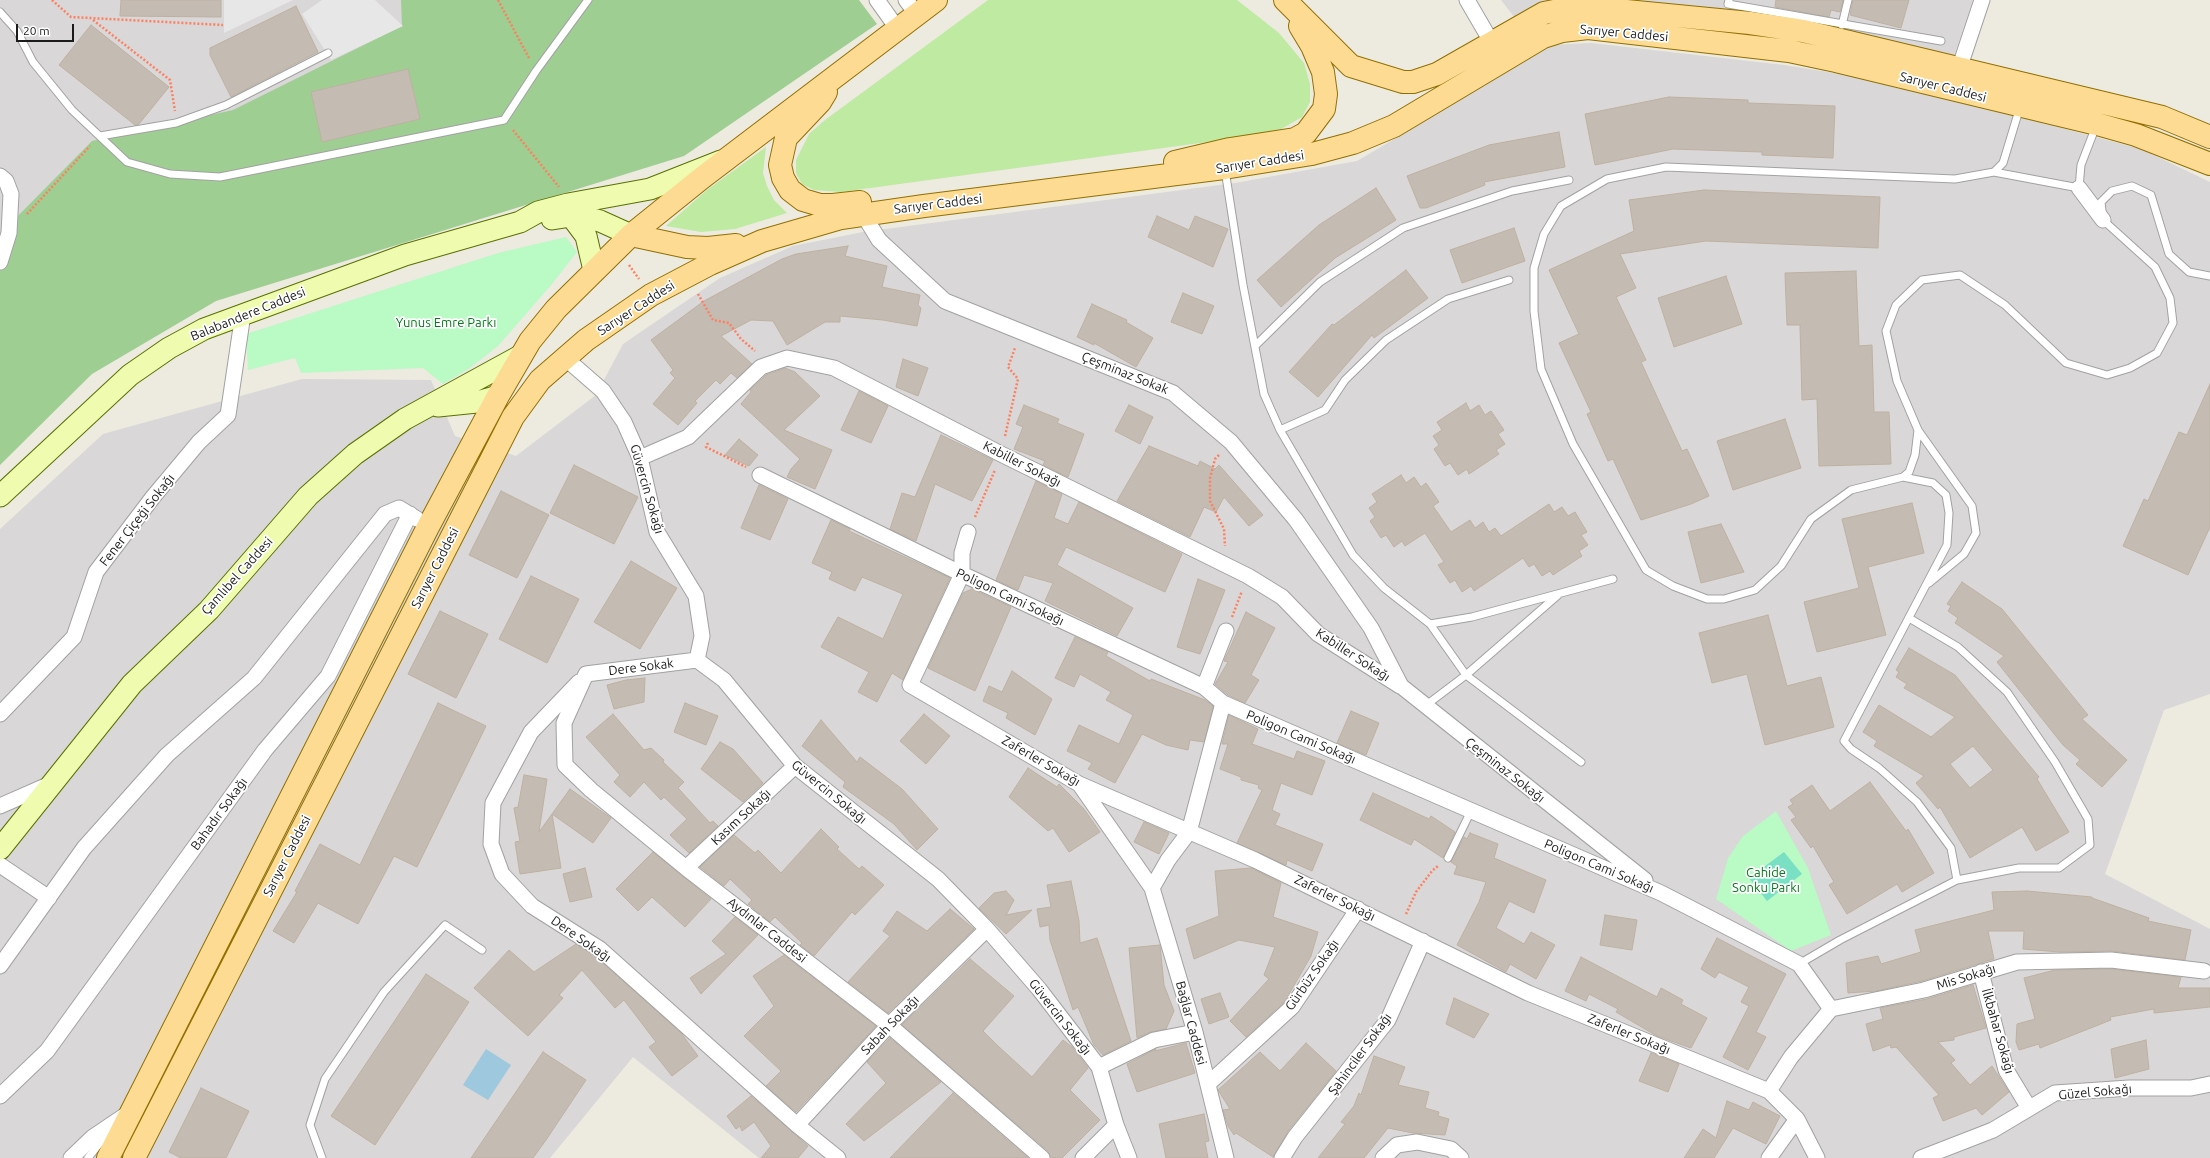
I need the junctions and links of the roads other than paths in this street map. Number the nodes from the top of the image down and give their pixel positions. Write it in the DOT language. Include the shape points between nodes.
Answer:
graph roads {
  1 [pos="588,0"];
  2 [pos="877,0"];
  3 [pos="936,0"];
  4 [pos="1284,0"];
  5 [pos="1467,0"];
  6 [pos="1729,0"];
  7 [pos="1848,0"];
  8 [pos="1982,0"];
  9 [pos="911,7"];
  10 [pos="0,12"];
  11 [pos="1842,25"];
  12 [pos="897,28"];
  13 [pos="1941,41"];
  14 [pos="1492,43"];
  15 [pos="328,54"];
  16 [pos="1959,68"];
  17 [pos="838,73"];
  18 [pos="2020,105"];
  19 [pos="2097,124"];
  20 [pos="100,136"];
  21 [pos="2210,137"];
  22 [pos="725,159"];
  23 [pos="2210,164"];
  24 [pos="1224,168"];
  25 [pos="1994,172"];
  26 [pos="0,176"];
  27 [pos="1569,180"];
  28 [pos="1128,181"];
  29 [pos="2079,188"];
  30 [pos="924,206"];
  31 [pos="863,214"];
  32 [pos="571,216"];
  33 [pos="2103,220"];
  34 [pos="520,222"];
  35 [pos="631,235"];
  36 [pos="762,241"];
  37 [pos="0,262"];
  38 [pos="594,270"];
  39 [pos="2210,276"];
  40 [pos="1509,280"];
  41 [pos="243,314"];
  42 [pos="1255,346"];
  43 [pos="520,356"];
  44 [pos="564,357"];
  45 [pos="540,380"];
  46 [pos="498,396"];
  47 [pos="430,407"];
  48 [pos="1280,430"];
  49 [pos="1918,430"];
  50 [pos="640,458"];
  51 [pos="760,475"];
  52 [pos="1903,478"];
  53 [pos="0,496"];
  54 [pos="410,514"];
  55 [pos="428,527"];
  56 [pos="968,532"];
  57 [pos="962,574"];
  58 [pos="1613,579"];
  59 [pos="1926,586"];
  60 [pos="1560,593"];
  61 [pos="1909,618"];
  62 [pos="1430,624"];
  63 [pos="1372,628"];
  64 [pos="1226,631"];
  65 [pos="697,660"];
  66 [pos="586,674"];
  67 [pos="1466,675"];
  68 [pos="1401,686"];
  69 [pos="1204,687"];
  70 [pos="1223,703"];
  71 [pos="1424,706"];
  72 [pos="0,714"];
  73 [pos="1581,762"];
  74 [pos="795,766"];
  75 [pos="51,784"];
  76 [pos="1079,784"];
  77 [pos="0,806"];
  78 [pos="1471,811"];
  79 [pos="1189,832"];
  80 [pos="0,849"];
  81 [pos="1448,858"];
  82 [pos="0,865"];
  83 [pos="686,868"];
  84 [pos="1957,880"];
  85 [pos="1152,888"];
  86 [pos="1661,893"];
  87 [pos="49,898"];
  88 [pos="1358,909"];
  89 [pos="988,929"];
  90 [pos="1423,941"];
  91 [pos="482,950"];
  92 [pos="1799,964"];
  93 [pos="0,966"];
  94 [pos="2204,971"];
  95 [pos="1981,972"];
  96 [pos="1831,1009"];
  97 [pos="889,1025"];
  98 [pos="1195,1032"];
  99 [pos="1099,1067"];
  100 [pos="1208,1084"];
  101 [pos="2210,1084"];
  102 [pos="1769,1091"];
  103 [pos="0,1096"];
  104 [pos="2029,1108"];
  105 [pos="133,1111"];
  106 [pos="1797,1119"];
  107 [pos="797,1125"];
  108 [pos="1116,1125"];
  109 [pos="71,1158"];
  110 [pos="88,1158"];
  111 [pos="108,1158"];
  112 [pos="134,1158"];
  113 [pos="322,1158"];
  114 [pos="838,1158"];
  115 [pos="1042,1158"];
  116 [pos="1083,1158"];
  117 [pos="1129,1158"];
  118 [pos="1226,1158"];
  119 [pos="1282,1158"];
  120 [pos="1383,1158"];
  121 [pos="1461,1158"];
  122 [pos="1769,1158"];
  123 [pos="1817,1158"];
  124 [pos="1921,1158"];
  1 -- 20 [label="lane" via="504,120 220,177 170,174 127,162"];
  2 -- 12 [label="street"];
  3 -- 9 [label="main road, Sarıyer Caddesi"];
  4 -- 14 [label="main road, Sarıyer Caddesi" via="1351,66 1403,82 1413,82 1437,74"];
  4 -- 28 [label="main road" via="1312,46 1323,72 1326,94 1324,109 1316,122 1306,133 1295,139 1172,163"];
  5 -- 14 [label="street"];
  6 -- 11 [label="lane" via="1728,4"];
  7 -- 11 [label="lane"];
  8 -- 16 [label="street"];
  9 -- 12 [label="main road, Sarıyer Caddesi"];
  10 -- 20 [label="lane" via="17,31 33,62 72,110"];
  11 -- 13 [label="lane"];
  12 -- 17 [label="main road, Sarıyer Caddesi"];
  14 -- 16 [label="main road, Sarıyer Caddesi" via="1544,13 1559,10 1606,9 1750,23 1803,31"];
  15 -- 20 [label="lane" via="226,105 176,123"];
  16 -- 21 [label="main road, Sarıyer Caddesi" via="2162,118"];
  17 -- 22 [label="main road, Sarıyer Caddesi"];
  17 -- 30 [label="main road" via="820,102 786,138 780,165 783,178 790,190 803,200 820,205 899,201"];
  18 -- 19 [label="main road, Sarıyer Caddesi"];
  18 -- 24 [label="main road, Sarıyer Caddesi" via="1789,51 1588,28 1562,31 1543,37 1394,126 1353,143 1312,154"];
  18 -- 25 [label="lane" via="2003,163"];
  19 -- 23 [label="main road, Sarıyer Caddesi" via="2136,135"];
  19 -- 29 [label="lane" via="2081,165"];
  22 -- 34 [label="main road" via="650,189 568,204 538,212"];
  22 -- 35 [label="main road, Sarıyer Caddesi"];
  24 -- 28 [label="main road, Sarıyer Caddesi"];
  24 -- 42 [label="lane" via="1242,285"];
  25 -- 29 [label="lane"];
  25 -- 52 [label="lane" via="1955,179 1666,167 1607,179 1561,206 1544,234 1534,268 1534,311 1541,369 1573,444 1646,570 1673,586 1707,599 1724,599 1754,590 1781,566 1811,519 1851,490"];
  26 -- 37 [label="street" via="6,181 11,194 9,233"];
  27 -- 42 [label="lane" via="1512,191 1403,228 1320,282"];
  28 -- 30 [label="main road, Sarıyer Caddesi"];
  29 -- 33 [label="street"];
  30 -- 31 [label="main road, Sarıyer Caddesi"];
  31 -- 36 [label="main road, Sarıyer Caddesi"];
  31 -- 63 [label="street, Çeşminaz Sokak" via="879,240 945,301 1173,393 1231,442 1296,520"];
  32 -- 34 [label="main road" via="541,222"];
  32 -- 35 [label="main road" via="600,221"];
  32 -- 38 [label="main road" via="586,236"];
  33 -- 39 [label="lane" via="2101,202 2112,191 2132,186 2151,195 2169,254 2189,272"];
  33 -- 49 [label="lane" via="2154,267 2170,298 2173,323 2157,353 2130,368 2107,375 2066,363 2005,305 1960,275 1922,280 1896,305 1886,331 1897,381"];
  34 -- 41 [label="main road, Balabandere Caddesi" via="405,255"];
  35 -- 36 [label="main road" via="687,247 708,248"];
  35 -- 38 [label="main road, Sarıyer Caddesi"];
  36 -- 44 [label="main road, Sarıyer Caddesi" via="710,264 651,295"];
  38 -- 43 [label="main road, Sarıyer Caddesi" via="556,309"];
  40 -- 48 [label="lane" via="1448,299 1386,340 1345,380 1325,410"];
  41 -- 53 [label="main road, Balabandere Caddesi" via="204,329 174,345 130,375"];
  41 -- 72 [label="street, Fener Çiçeği Sokağı" via="228,415 199,442 96,572 74,637"];
  42 -- 48 [label="lane" via="1264,394"];
  43 -- 46 [label="main road, Sarıyer Caddesi"];
  43 -- 47 [label="main road, Çamlıbel Caddesi"];
  44 -- 45 [label="main road, Sarıyer Caddesi"];
  44 -- 50 [label="street, Güvercin Sokağı" via="603,391 624,422"];
  45 -- 46 [label="main road"];
  45 -- 112 [label="main road, Sarıyer Caddesi" via="513,417 498,444"];
  46 -- 47 [label="main road" via="469,403"];
  46 -- 55 [label="main road, Sarıyer Caddesi"];
  47 -- 75 [label="main road, Çamlıbel Caddesi" via="404,419 355,454 308,496 208,610 132,684"];
  48 -- 62 [label="lane" via="1353,555 1384,588"];
  49 -- 52 [label="lane" via="1915,455 1909,472"];
  49 -- 59 [label="lane" via="1972,506 1976,533 1964,554"];
  50 -- 65 [label="street, Güvercin Sokağı" via="657,532 696,596 702,636"];
  50 -- 68 [label="street, Kabiller Sokağı" via="688,437 761,367 787,358 834,368 1248,576 1282,597 1318,634"];
  51 -- 57 [label="street, Poligon Cami Sokağı"];
  52 -- 59 [label="lane" via="1933,483 1946,495 1949,513 1947,545"];
  54 -- 55 [label="street"];
  54 -- 87 [label="street" via="399,508 385,514 254,678 167,755 84,848"];
  54 -- 103 [label="street, Bahadır Sokağı" via="328,676 265,750 47,1051"];
  55 -- 105 [label="main road, Sarıyer Caddesi"];
  56 -- 57 [label="street" via="962,553"];
  57 -- 69 [label="street, Poligon Cami Sokağı"];
  57 -- 76 [label="street, Zaferler Sokağı" via="910,685"];
  58 -- 60 [label="lane"];
  59 -- 61 [label="lane"];
  60 -- 62 [label="lane" via="1472,617"];
  60 -- 67 [label="lane"];
  61 -- 84 [label="lane" via="1844,741 1917,802 1951,848"];
  61 -- 84 [label="lane" via="1958,647 2007,692 2055,762 2088,819 2090,845 2059,868 2019,868"];
  62 -- 67 [label="lane"];
  63 -- 68 [label="street, Çeşminaz Sokağı"];
  64 -- 69 [label="street"];
  65 -- 66 [label="street, Dere Sokak"];
  65 -- 74 [label="street, Güvercin Sokağı" via="724,680"];
  66 -- 83 [label="street, Aydınlar Caddesi" via="564,723 565,765 591,790"];
  66 -- 107 [label="street, Dere Sokağı" via="531,732 493,803 491,844 502,874 532,906 600,949"];
  67 -- 71 [label="lane"];
  67 -- 73 [label="lane"];
  68 -- 71 [label="street, Çeşminaz Sokağı"];
  69 -- 70 [label="street, Poligon Cami Sokağı"];
  70 -- 78 [label="street, Poligon Cami Sokağı"];
  70 -- 79 [label="street"];
  71 -- 86 [label="street, Çeşminaz Sokağı"];
  74 -- 83 [label="street, Kasım Sokağı"];
  74 -- 89 [label="street, Güvercin Sokağı" via="938,879"];
  75 -- 77 [label="street"];
  75 -- 80 [label="main road, Çamlıbel Caddesi"];
  76 -- 79 [label="street, Zaferler Sokağı"];
  76 -- 85 [label="street, Bağlar Caddesi"];
  78 -- 81 [label="lane"];
  78 -- 86 [label="street, Poligon Cami Sokağı"];
  79 -- 85 [label="street" via="1168,860"];
  79 -- 88 [label="street, Zaferler Sokağı"];
  82 -- 87 [label="street"];
  83 -- 97 [label="street, Aydınlar Caddesi"];
  84 -- 92 [label="lane"];
  85 -- 98 [label="street, Bağlar Caddesi"];
  86 -- 92 [label="street, Poligon Cami Sokağı"];
  87 -- 93 [label="street"];
  88 -- 90 [label="street, Zaferler Sokağı"];
  88 -- 100 [label="street, Gürbüz Sokağı" via="1292,1007"];
  89 -- 97 [label="street, Sabah Sokağı"];
  89 -- 99 [label="street, Güvercin Sokağı" via="1039,989"];
  90 -- 102 [label="street, Zaferler Sokağı" via="1528,993"];
  90 -- 119 [label="street, Şahinciler Sokağı" via="1388,1020 1295,1137"];
  91 -- 113 [label="lane" via="445,925 384,992 325,1079 310,1125"];
  92 -- 96 [label="street, Poligon Cami Sokağı"];
  94 -- 95 [label="street, Mis Sokağı" via="2110,960 2017,962"];
  95 -- 96 [label="street, Mis Sokağı" via="1924,990"];
  95 -- 104 [label="street, İlkbahar Sokağı" via="2006,1070"];
  96 -- 102 [label="street" via="1791,1057"];
  97 -- 107 [label="street, Sabah Sokağı"];
  97 -- 115 [label="street, Aydınlar Caddesi"];
  98 -- 99 [label="street" via="1154,1040"];
  98 -- 100 [label="street, Bağlar Caddesi"];
  99 -- 108 [label="street, Güvercin Sokağı"];
  100 -- 118 [label="street, Bağlar Caddesi"];
  101 -- 104 [label="street, Güzel Sokağı" via="2191,1088 2129,1088 2055,1093"];
  102 -- 106 [label="street"];
  104 -- 124 [label="street, Güzel Sokağı" via="1993,1130"];
  105 -- 109 [label="street" via="93,1137"];
  105 -- 110 [label="lane" via="108,1133"];
  105 -- 111 [label="main road, Sarıyer Caddesi"];
  106 -- 122 [label="street"];
  106 -- 123 [label="street"];
  107 -- 114 [label="street, Dere Sokağı"];
  108 -- 116 [label="street"];
  108 -- 117 [label="street, Güvercin Sokağı"];
  120 -- 121 [label="street" via="1397,1145 1418,1142 1451,1149"];
}
